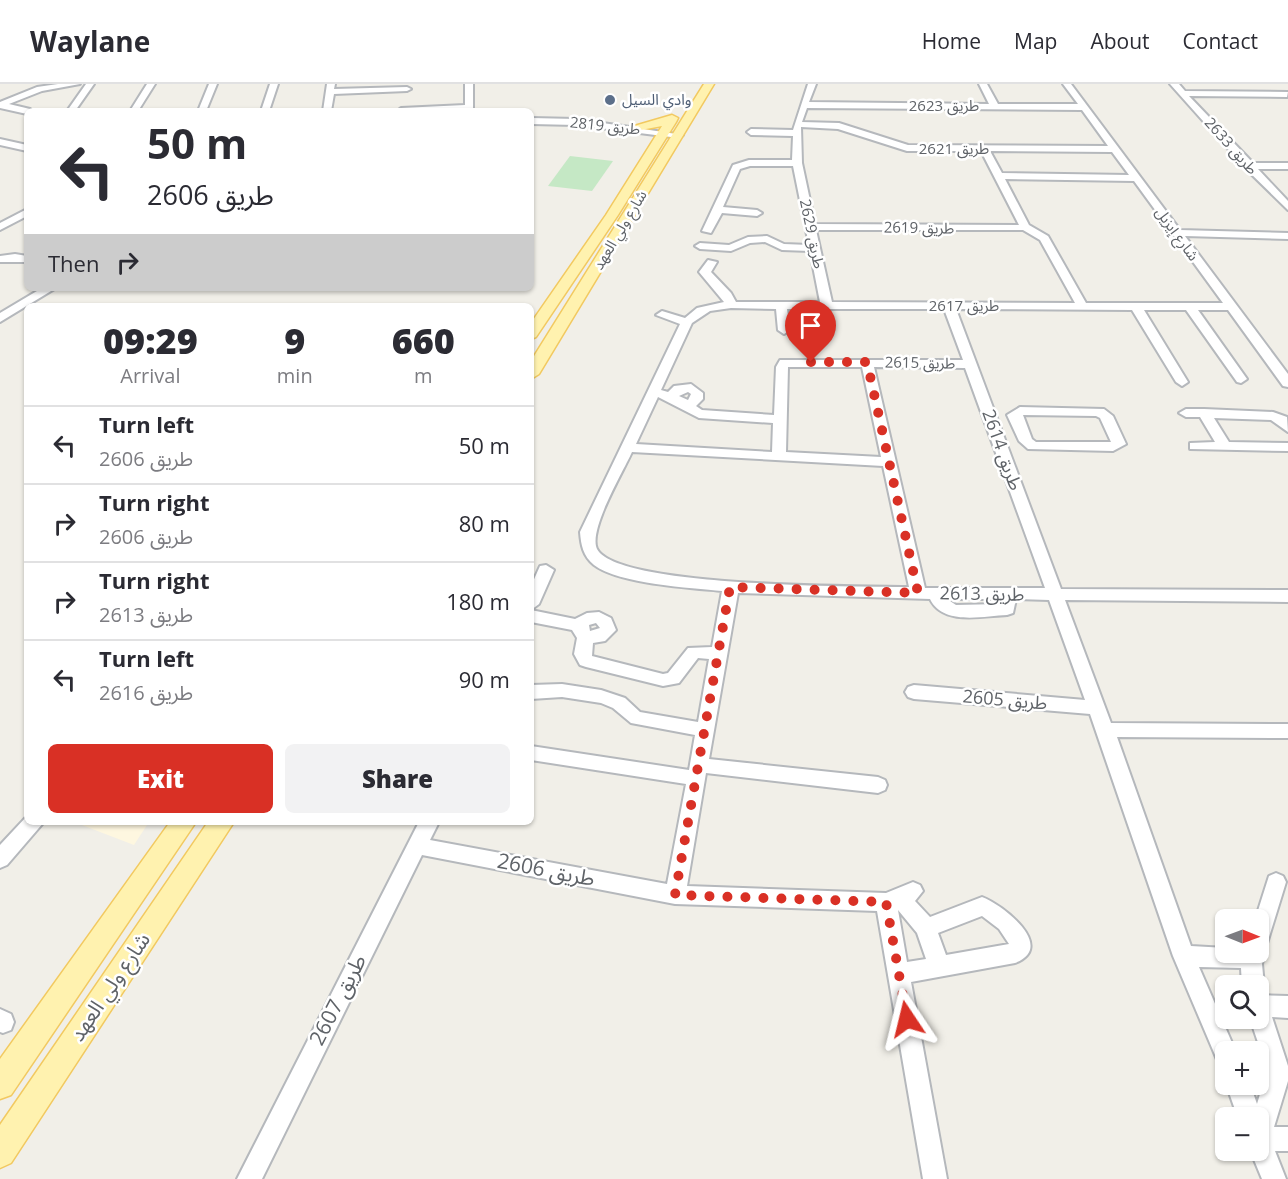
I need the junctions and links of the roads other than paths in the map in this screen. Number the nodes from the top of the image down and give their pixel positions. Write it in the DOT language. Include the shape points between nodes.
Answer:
graph roads {
  1 [pos="76,84"];
  2 [pos="90,84"];
  3 [pos="151,84"];
  4 [pos="213,84"];
  5 [pos="274,84"];
  6 [pos="469,84"];
  7 [pos="696,84"];
  8 [pos="709,84"];
  9 [pos="812,84"];
  10 [pos="983,84"];
  11 [pos="1066,84"];
  12 [pos="1174,84"];
  13 [pos="1276,84"];
  14 [pos="408,86"];
  15 [pos="331,88"];
  16 [pos="1183,93"];
  17 [pos="1288,94"];
  18 [pos="0,105"];
  19 [pos="804,105"];
  20 [pos="995,106"];
  21 [pos="1083,107"];
  22 [pos="73,108"];
  23 [pos="136,108"];
  24 [pos="203,108"];
  25 [pos="266,108"];
  26 [pos="328,108"];
  27 [pos="406,108"];
  28 [pos="469,108"];
  29 [pos="24,110"];
  30 [pos="672,118"];
  31 [pos="534,122"];
  32 [pos="796,129"];
  33 [pos="626,130"];
  34 [pos="751,132"];
  35 [pos="670,136"];
  36 [pos="900,141"];
  37 [pos="0,142"];
  38 [pos="24,147"];
  39 [pos="984,148"];
  40 [pos="918,149"];
  41 [pos="1115,149"];
  42 [pos="649,153"];
  43 [pos="797,163"];
  44 [pos="1248,166"];
  45 [pos="1288,166"];
  46 [pos="998,176"];
  47 [pos="1136,178"];
  48 [pos="1288,207"];
  49 [pos="718,211"];
  50 [pos="757,213"];
  51 [pos="23,214"];
  52 [pos="0,218"];
  53 [pos="0,227"];
  54 [pos="812,227"];
  55 [pos="1025,227"];
  56 [pos="707,231"];
  57 [pos="1177,233"];
  58 [pos="1288,236"];
  59 [pos="700,246"];
  60 [pos="816,248"];
  61 [pos="24,258"];
  62 [pos="0,259"];
  63 [pos="712,262"];
  64 [pos="45,291"];
  65 [pos="25,303"];
  66 [pos="24,304"];
  67 [pos="731,306"];
  68 [pos="781,306"];
  69 [pos="827,306"];
  70 [pos="949,306"];
  71 [pos="1083,307"];
  72 [pos="1136,307"];
  73 [pos="1190,307"];
  74 [pos="1232,307"];
  75 [pos="662,315"];
  76 [pos="692,317"];
  77 [pos="0,318"];
  78 [pos="534,330"];
  79 [pos="784,330"];
  80 [pos="867,362"];
  81 [pos="970,364"];
  82 [pos="534,369"];
  83 [pos="1241,379"];
  84 [pos="1182,382"];
  85 [pos="1288,383"];
  86 [pos="653,392"];
  87 [pos="1186,413"];
  88 [pos="1204,413"];
  89 [pos="780,419"];
  90 [pos="1287,425"];
  91 [pos="993,428"];
  92 [pos="1020,428"];
  93 [pos="1195,446"];
  94 [pos="1224,446"];
  95 [pos="1288,447"];
  96 [pos="625,448"];
  97 [pos="779,456"];
  98 [pos="890,462"];
  99 [pos="546,570"];
  100 [pos="730,587"];
  101 [pos="918,593"];
  102 [pos="1054,595"];
  103 [pos="1288,596"];
  104 [pos="534,597"];
  105 [pos="534,617"];
  106 [pos="719,653"];
  107 [pos="534,692"];
  108 [pos="914,692"];
  109 [pos="1097,708"];
  110 [pos="705,729"];
  111 [pos="1105,730"];
  112 [pos="1288,731"];
  113 [pos="534,754"];
  114 [pos="698,772"];
  115 [pos="878,786"];
  116 [pos="31,825"];
  117 [pos="182,825"];
  118 [pos="428,825"];
  119 [pos="218,826"];
  120 [pos="417,846"];
  121 [pos="0,859"];
  122 [pos="1276,882"];
  123 [pos="675,895"];
  124 [pos="900,898"];
  125 [pos="1279,904"];
  126 [pos="1269,924"];
  127 [pos="926,928"];
  128 [pos="1215,954"];
  129 [pos="1184,956"];
  130 [pos="939,967"];
  131 [pos="898,974"];
  132 [pos="1269,1007"];
  133 [pos="1288,1007"];
  134 [pos="1268,1029"];
  135 [pos="1220,1041"];
  136 [pos="1281,1056"];
  137 [pos="0,1084"];
  138 [pos="1269,1108"];
  139 [pos="1269,1139"];
  140 [pos="1288,1139"];
  141 [pos="0,1152"];
  142 [pos="1267,1161"];
  143 [pos="249,1179"];
  144 [pos="935,1179"];
  145 [pos="1274,1179"];
  1 -- 18 [label="street" via="40,89"];
  2 -- 22 [label="street"];
  3 -- 23 [label="street"];
  4 -- 24 [label="street"];
  5 -- 25 [label="street"];
  6 -- 28 [label="street"];
  7 -- 30 [label="main road, شارع ولي العهد"];
  8 -- 35 [label="main road, شارع ولي العهد"];
  9 -- 19 [label="street, طريق 2629"];
  10 -- 20 [label="street"];
  11 -- 21 [label="street, شارع إيزيل"];
  12 -- 16 [label="street, طريق 2633"];
  13 -- 17 [label="street"];
  14 -- 15 [label="street"];
  14 -- 27 [label="street"];
  15 -- 26 [label="street"];
  16 -- 17 [label="street"];
  16 -- 44 [label="street, طريق 2633"];
  18 -- 29 [label="street"];
  19 -- 20 [label="street, طريق 2623"];
  19 -- 32 [label="street, طريق 2629"];
  20 -- 21 [label="street, طريق 2623"];
  21 -- 41 [label="street, شارع إيزيل"];
  30 -- 33 [label="main road"];
  30 -- 35 [label="main road, شارع ولي العهد"];
  31 -- 33 [label="street, طريق 2819"];
  32 -- 34 [label="street, طريق 2621"];
  32 -- 40 [label="street, طريق 2621" via="839,126 892,145"];
  32 -- 43 [label="street, طريق 2629"];
  33 -- 35 [label="street, طريق 2819"];
  33 -- 42 [label="main road"];
  35 -- 42 [label="main road, شارع ولي العهد"];
  35 -- 82 [label="main road, شارع ولي العهد" via="650,181"];
  36 -- 40 [label="street"];
  37 -- 38 [label="street"];
  39 -- 40 [label="street, طريق 2621"];
  39 -- 41 [label="street, طريق 2621"];
  39 -- 46 [label="street" via="985,160"];
  41 -- 47 [label="street, شارع إيزيل"];
  42 -- 78 [label="main road, شارع ولي العهد"];
  43 -- 49 [label="street" via="738,165"];
  43 -- 54 [label="street, طريق 2629"];
  44 -- 45 [label="street"];
  44 -- 48 [label="street, طريق 2633"];
  46 -- 47 [label="street"];
  46 -- 55 [label="street"];
  47 -- 57 [label="street, شارع إيزيل"];
  49 -- 50 [label="street"];
  49 -- 56 [label="street"];
  51 -- 52 [label="street"];
  51 -- 53 [label="street"];
  54 -- 55 [label="street, طريق 2619"];
  54 -- 60 [label="street, طريق 2629"];
  55 -- 71 [label="street" via="1044,237"];
  57 -- 58 [label="street"];
  57 -- 74 [label="street, شارع إيزيل"];
  59 -- 60 [label="street" via="731,248 748,240 767,239 782,247"];
  60 -- 69 [label="street, طريق 2629"];
  61 -- 62 [label="street"];
  63 -- 67 [label="street" via="706,267 707,279 727,294"];
  64 -- 65 [label="street"];
  66 -- 77 [label="street"];
  67 -- 68 [label="street, طريق 2617"];
  67 -- 76 [label="street, طريق 2617"];
  68 -- 69 [label="street, طريق 2617"];
  68 -- 79 [label="street"];
  69 -- 70 [label="street, طريق 2617"];
  70 -- 71 [label="street, طريق 2617"];
  70 -- 81 [label="street, طريق 2614"];
  71 -- 72 [label="street, طريق 2617"];
  72 -- 73 [label="street, طريق 2617"];
  72 -- 84 [label="street"];
  73 -- 74 [label="street, طريق 2617"];
  73 -- 83 [label="street"];
  74 -- 85 [label="street, شارع إيزيل"];
  75 -- 76 [label="street"];
  76 -- 86 [label="street, طريق 2613"];
  80 -- 81 [label="street, طريق 2615"];
  80 -- 89 [label="street, طريق 2615" via="784,363"];
  80 -- 98 [label="street"];
  81 -- 91 [label="street, طريق 2614"];
  86 -- 89 [label="street" via="712,417"];
  86 -- 96 [label="street, طريق 2613"];
  87 -- 88 [label="street"];
  88 -- 90 [label="street" via="1270,415"];
  88 -- 94 [label="street"];
  89 -- 97 [label="street, طريق 2615"];
  91 -- 92 [label="street"];
  91 -- 102 [label="street, طريق 2614"];
  92 -- 92 [label="street" via="1027,443 1036,446 1119,444 1106,416 1099,412 1017,411 1014,415"];
  93 -- 94 [label="street"];
  94 -- 95 [label="street"];
  96 -- 97 [label="street"];
  96 -- 100 [label="street, طريق 2613" via="587,532 590,549 600,561 626,572"];
  97 -- 98 [label="street"];
  98 -- 101 [label="street"];
  99 -- 104 [label="street"];
  100 -- 101 [label="street, طريق 2613"];
  100 -- 106 [label="street"];
  101 -- 102 [label="street, طريق 2613" via="936,593 939,601 953,610 1007,609 1009,594"];
  102 -- 103 [label="street, طريق 2613"];
  102 -- 109 [label="street"];
  105 -- 106 [label="street" via="583,632 582,654 586,661 667,680 694,652"];
  106 -- 110 [label="street"];
  107 -- 110 [label="street" via="567,692 612,700 637,718"];
  108 -- 109 [label="street, طريق 2605"];
  109 -- 111 [label="street"];
  110 -- 114 [label="street"];
  111 -- 112 [label="street"];
  111 -- 129 [label="street"];
  113 -- 114 [label="street" via="626,770"];
  114 -- 115 [label="street"];
  114 -- 123 [label="street"];
  116 -- 121 [label="street"];
  117 -- 137 [label="main road, شارع ولي العهد"];
  118 -- 120 [label="street, طريق 2607"];
  119 -- 141 [label="main road, شارع ولي العهد"];
  120 -- 123 [label="street, طريق 2606"];
  120 -- 143 [label="street, طريق 2607"];
  122 -- 125 [label="street"];
  123 -- 124 [label="street, طريق 2606"];
  124 -- 127 [label="street"];
  124 -- 131 [label="street"];
  125 -- 126 [label="street"];
  127 -- 130 [label="street"];
  127 -- 130 [label="street" via="982,906 1012,928 1020,940 1015,953"];
  128 -- 129 [label="street"];
  129 -- 135 [label="street"];
  130 -- 131 [label="street"];
  131 -- 144 [label="street"];
  132 -- 133 [label="street"];
  134 -- 136 [label="street"];
  136 -- 138 [label="street"];
  139 -- 140 [label="street"];
  142 -- 145 [label="street"];
}
